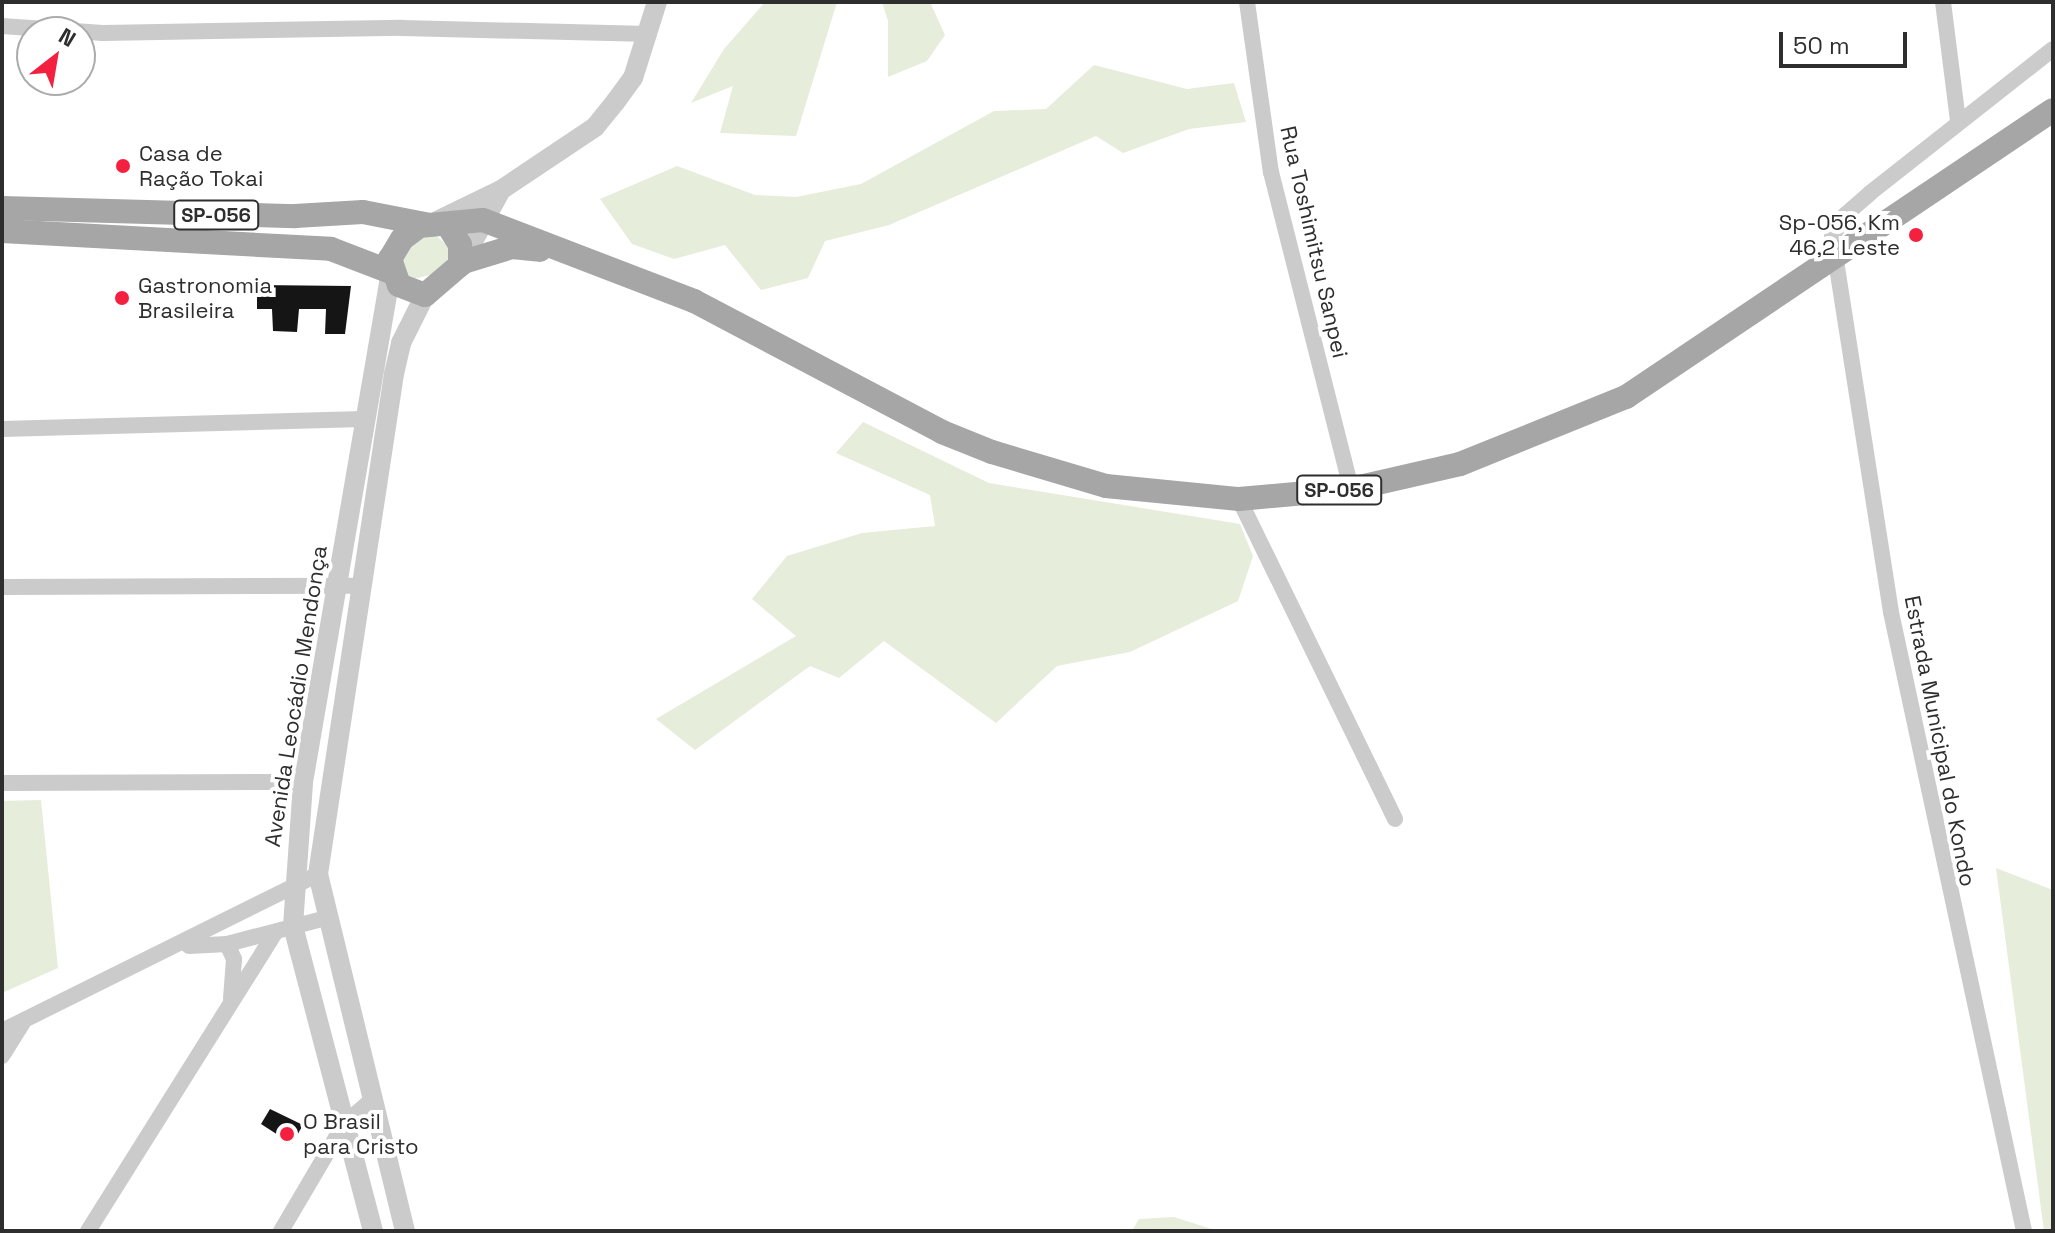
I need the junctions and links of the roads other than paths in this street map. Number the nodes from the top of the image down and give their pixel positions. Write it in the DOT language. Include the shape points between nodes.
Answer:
graph roads {
  1 [pos="657,2"];
  2 [pos="1247,2"];
  3 [pos="1943,2"];
  4 [pos="2,26"];
  5 [pos="649,34"];
  6 [pos="2053,49"];
  7 [pos="2053,110"];
  8 [pos="1958,121"];
  9 [pos="501,190"];
  10 [pos="2,208"];
  11 [pos="483,220"];
  12 [pos="438,224"];
  13 [pos="2,231"];
  14 [pos="574,254"];
  15 [pos="1833,255"];
  16 [pos="460,264"];
  17 [pos="391,272"];
  18 [pos="425,295"];
  19 [pos="363,419"];
  20 [pos="2,429"];
  21 [pos="1351,489"];
  22 [pos="1239,499"];
  23 [pos="337,584"];
  24 [pos="361,586"];
  25 [pos="2,587"];
  26 [pos="303,782"];
  27 [pos="2,783"];
  28 [pos="1395,819"];
  29 [pos="318,874"];
  30 [pos="294,887"];
  31 [pos="326,918"];
  32 [pos="284,930"];
  33 [pos="227,944"];
  34 [pos="168,952"];
  35 [pos="231,1001"];
  36 [pos="23,1023"];
  37 [pos="2,1031"];
  38 [pos="2,1056"];
  39 [pos="374,1098"];
  40 [pos="344,1124"];
  41 [pos="88,1231"];
  42 [pos="281,1231"];
  43 [pos="373,1231"];
  44 [pos="405,1231"];
  45 [pos="2024,1231"];
  1 -- 5 [label="street"];
  2 -- 21 [label="street, Rua Toshimitsu Sanpei" via="1271,172"];
  3 -- 8 [label="street"];
  4 -- 5 [label="street" via="116,33 402,28"];
  5 -- 9 [label="street" via="633,78 595,127"];
  6 -- 8 [label="street"];
  7 -- 15 [label="main road, SP-056"];
  8 -- 15 [label="street" via="1845,215 1832,237"];
  9 -- 11 [label="street"];
  9 -- 12 [label="street"];
  10 -- 12 [label="main road, SP-056" via="219,215 363,212"];
  11 -- 12 [label="main road, SP-056"];
  11 -- 14 [label="main road, SP-056"];
  11 -- 16 [label="street"];
  12 -- 16 [label="main road" via="460,245"];
  12 -- 17 [label="main road" via="419,226 393,248"];
  13 -- 17 [label="main road" via="331,249"];
  14 -- 16 [label="main road" via="512,247"];
  14 -- 22 [label="main road, SP-056" via="694,301 942,432 992,452 1106,486"];
  15 -- 21 [label="main road, SP-056" via="1626,397 1460,464"];
  15 -- 45 [label="street, Estrada Municipal do Kondo" via="1894,627"];
  16 -- 18 [label="main road"];
  17 -- 18 [label="main road" via="399,285"];
  17 -- 19 [label="street, Avenida Leocádio Mendonça"];
  18 -- 24 [label="street, Avenida Leocádio Mendonça" via="401,343 394,374"];
  19 -- 20 [label="street"];
  19 -- 23 [label="street, Avenida Leocádio Mendonça"];
  21 -- 22 [label="main road, SP-056"];
  22 -- 28 [label="street"];
  23 -- 24 [label="street"];
  23 -- 25 [label="street"];
  23 -- 26 [label="street, Avenida Leocádio Mendonça"];
  24 -- 29 [label="street, Avenida Leocádio Mendonça"];
  26 -- 27 [label="street"];
  26 -- 30 [label="street, Avenida Leocádio Mendonça"];
  29 -- 30 [label="street"];
  29 -- 31 [label="street, Avenida Leocádio Mendonça"];
  30 -- 32 [label="street, Avenida Leocádio Mendonça"];
  30 -- 34 [label="street"];
  31 -- 32 [label="street"];
  31 -- 39 [label="street, Avenida Leocádio Mendonça"];
  32 -- 33 [label="street"];
  32 -- 35 [label="street"];
  32 -- 40 [label="street, Avenida Leocádio Mendonça"];
  33 -- 34 [label="street" via="201,943"];
  33 -- 35 [label="street" via="234,959"];
  34 -- 36 [label="street"];
  35 -- 41 [label="street"];
  36 -- 37 [label="street"];
  36 -- 38 [label="street"];
  39 -- 40 [label="street"];
  39 -- 44 [label="street, Avenida Leocádio Mendonça"];
  40 -- 42 [label="street"];
  40 -- 43 [label="street, Avenida Leocádio Mendonça"];
}
